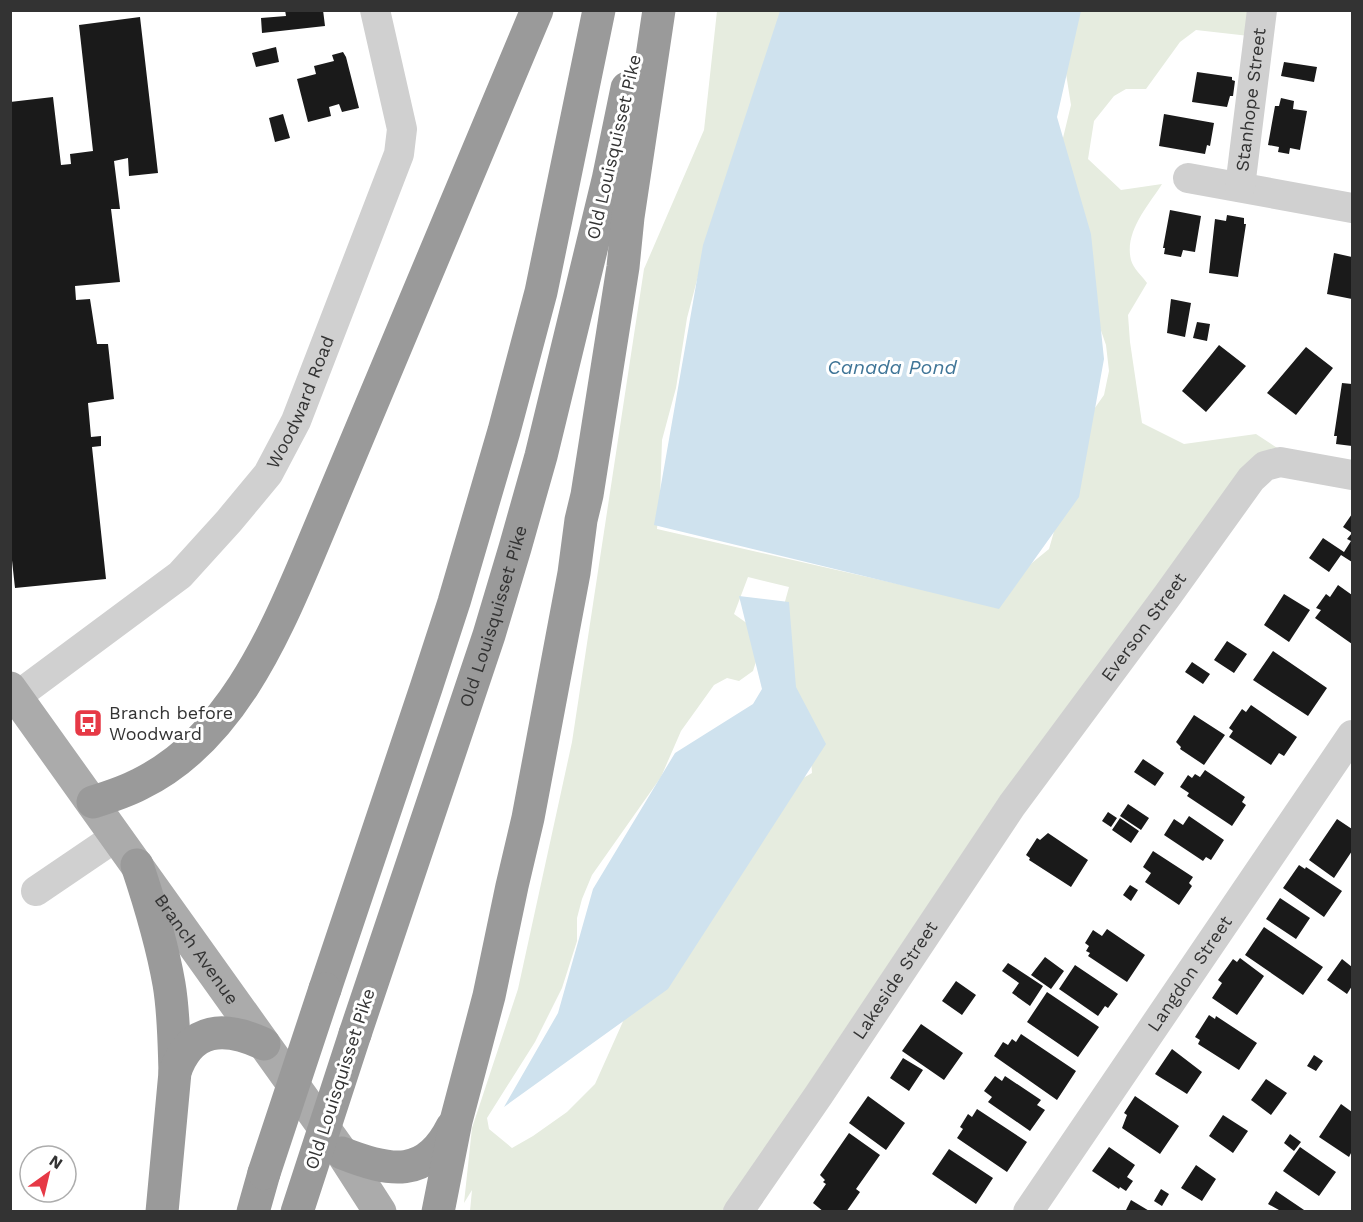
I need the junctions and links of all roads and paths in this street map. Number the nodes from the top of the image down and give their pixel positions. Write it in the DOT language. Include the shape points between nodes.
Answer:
graph roads {
  1 [pos="375,10"];
  2 [pos="537,10"];
  3 [pos="600,10"];
  4 [pos="645,10"];
  5 [pos="659,10"];
  6 [pos="1262,10"];
  7 [pos="1188,178"];
  8 [pos="1240,187"];
  9 [pos="1353,208"];
  10 [pos="1353,475"];
  11 [pos="14,692"];
  12 [pos="1353,735"];
  13 [pos="93,802"];
  14 [pos="117,836"];
  15 [pos="974,864"];
  16 [pos="137,865"];
  17 [pos="36,891"];
  18 [pos="264,1044"];
  19 [pos="175,1072"];
  20 [pos="456,1121"];
  21 [pos="342,1153"];
  22 [pos="162,1212"];
  23 [pos="253,1212"];
  24 [pos="297,1212"];
  25 [pos="380,1212"];
  26 [pos="438,1212"];
  27 [pos="738,1212"];
  28 [pos="1028,1212"];
  1 -- 11 [label="street, Woodward Road" via="402,129 399,154 296,420 268,474 180,575"];
  2 -- 13 [label="highway" via="308,556 259,661 230,705 181,756 141,784"];
  3 -- 23 [label="highway, bridge" via="541,292 495,463 426,688"];
  4 -- 24 [label="highway, Old Louisquisset Pike, bridge" via="541,456 489,635"];
  5 -- 20 [label="highway" via="574,573 528,818 489,996"];
  6 -- 8 [label="street, Stanhope Street"];
  7 -- 8 [label="street"];
  8 -- 9 [label="street"];
  10 -- 15 [label="street, Everson Street" via="1280,462 1265,466 1251,479 1012,805"];
  11 -- 13 [label="main road, Branch Avenue"];
  12 -- 28 [label="street, Langdon Street"];
  13 -- 14 [label="main road, Branch Avenue"];
  14 -- 16 [label="main road, Branch Avenue"];
  14 -- 17 [label="street"];
  15 -- 27 [label="street, Lakeside Street"];
  16 -- 18 [label="main road, Branch Avenue"];
  16 -- 19 [label="highway" via="169,984"];
  18 -- 19 [label="highway" via="228,1032 208,1034 184,1050"];
  18 -- 21 [label="main road, Branch Avenue"];
  19 -- 22 [label="highway"];
  20 -- 21 [label="highway" via="444,1144 421,1163 385,1167"];
  20 -- 26 [label="highway"];
  21 -- 25 [label="main road, Branch Avenue"];
}
